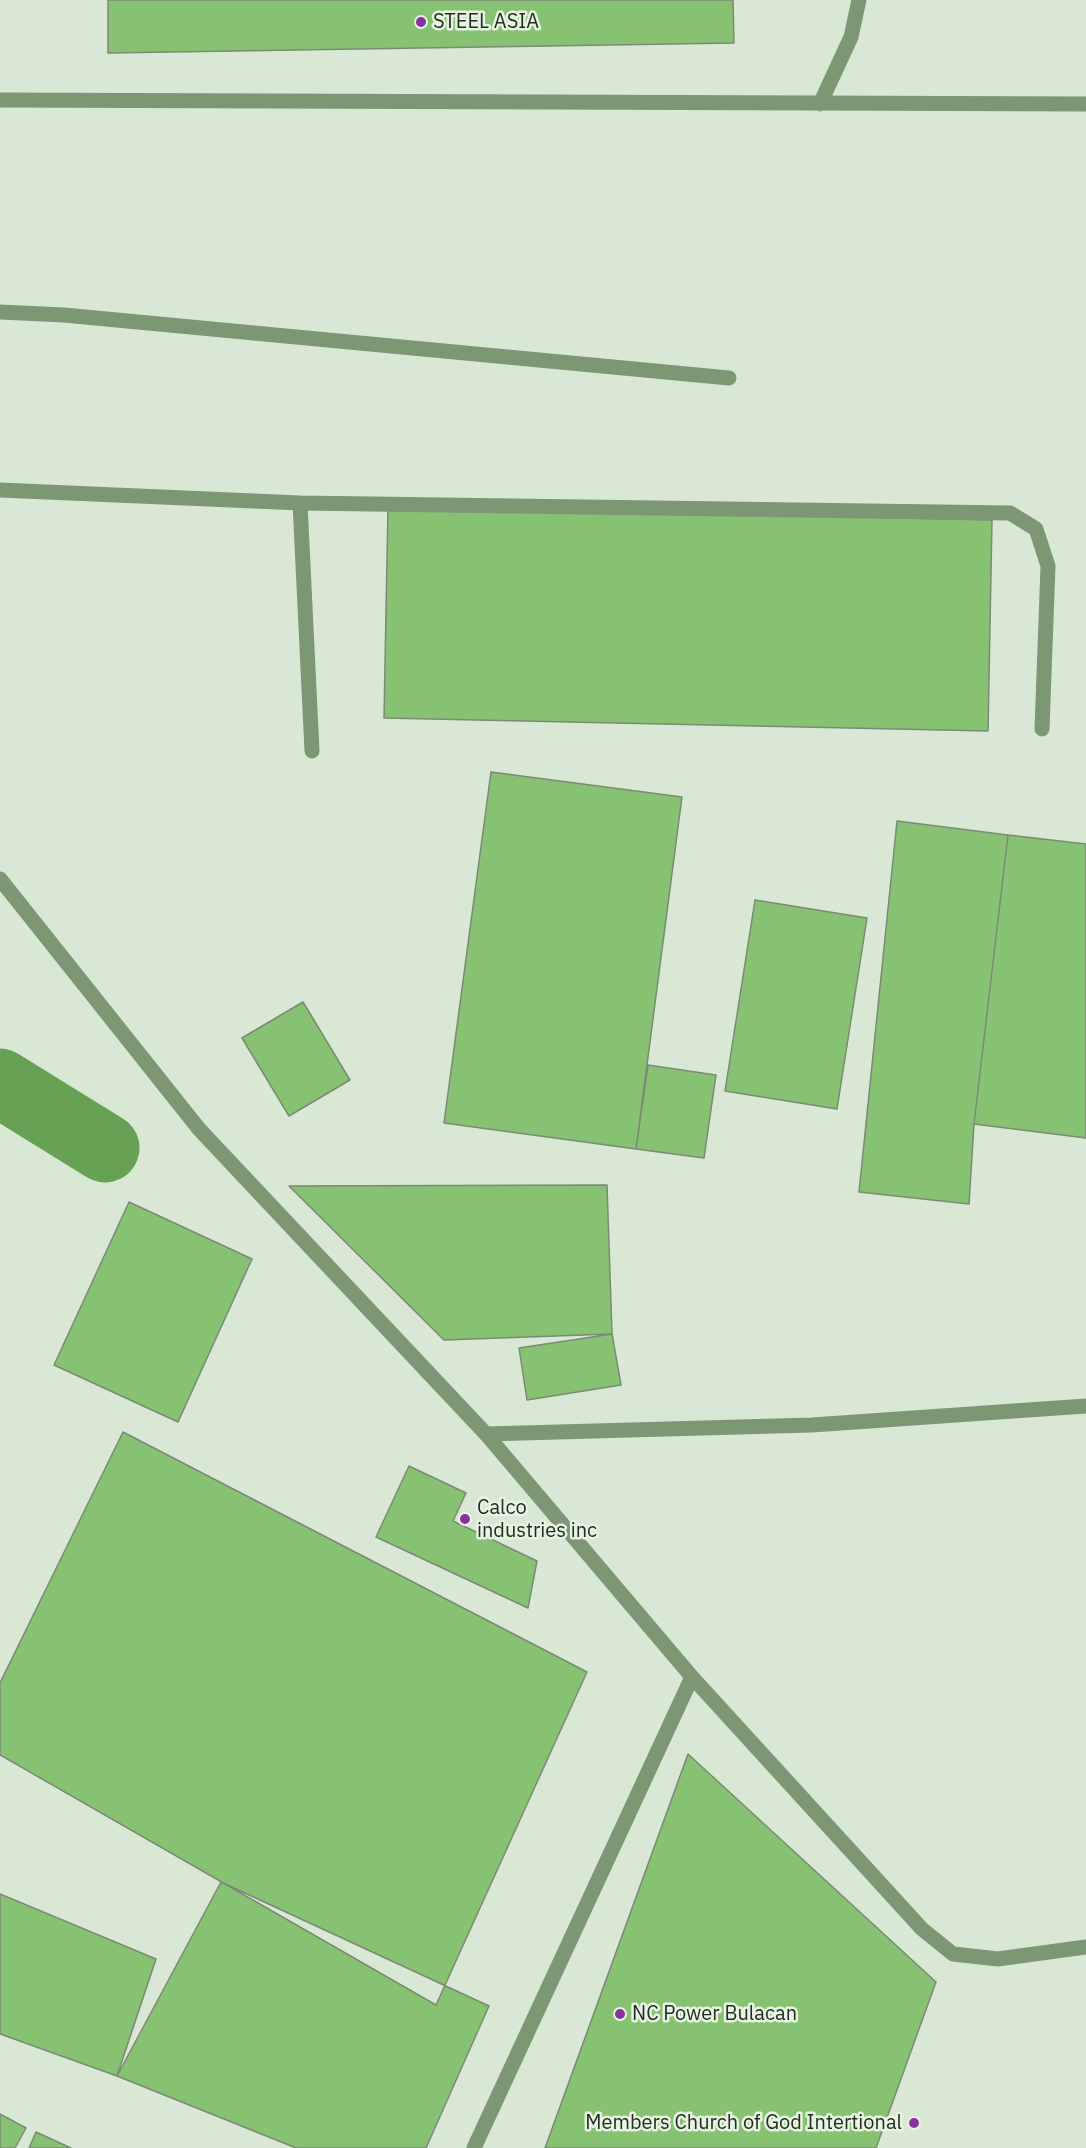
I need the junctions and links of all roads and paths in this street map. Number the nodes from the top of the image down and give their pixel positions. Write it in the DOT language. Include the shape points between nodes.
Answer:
graph roads {
  1 [pos="859,0"];
  2 [pos="0,100"];
  3 [pos="820,104"];
  4 [pos="1086,104"];
  5 [pos="0,312"];
  6 [pos="729,378"];
  7 [pos="0,490"];
  8 [pos="300,503"];
  9 [pos="1042,729"];
  10 [pos="312,751"];
  11 [pos="0,879"];
  12 [pos="1086,1406"];
  13 [pos="486,1434"];
  14 [pos="692,1677"];
  15 [pos="1086,1947"];
  16 [pos="474,2148"];
  1 -- 3 [label="street" via="851,37"];
  2 -- 3 [label="street"];
  3 -- 4 [label="street"];
  5 -- 6 [label="street"];
  7 -- 8 [label="street"];
  8 -- 9 [label="street" via="1010,513 1036,529 1048,566"];
  8 -- 10 [label="street"];
  11 -- 13 [label="street" via="199,1129"];
  12 -- 13 [label="street" via="812,1425"];
  13 -- 14 [label="street"];
  14 -- 15 [label="street" via="922,1929 953,1954 998,1959"];
  14 -- 16 [label="street"];
}
